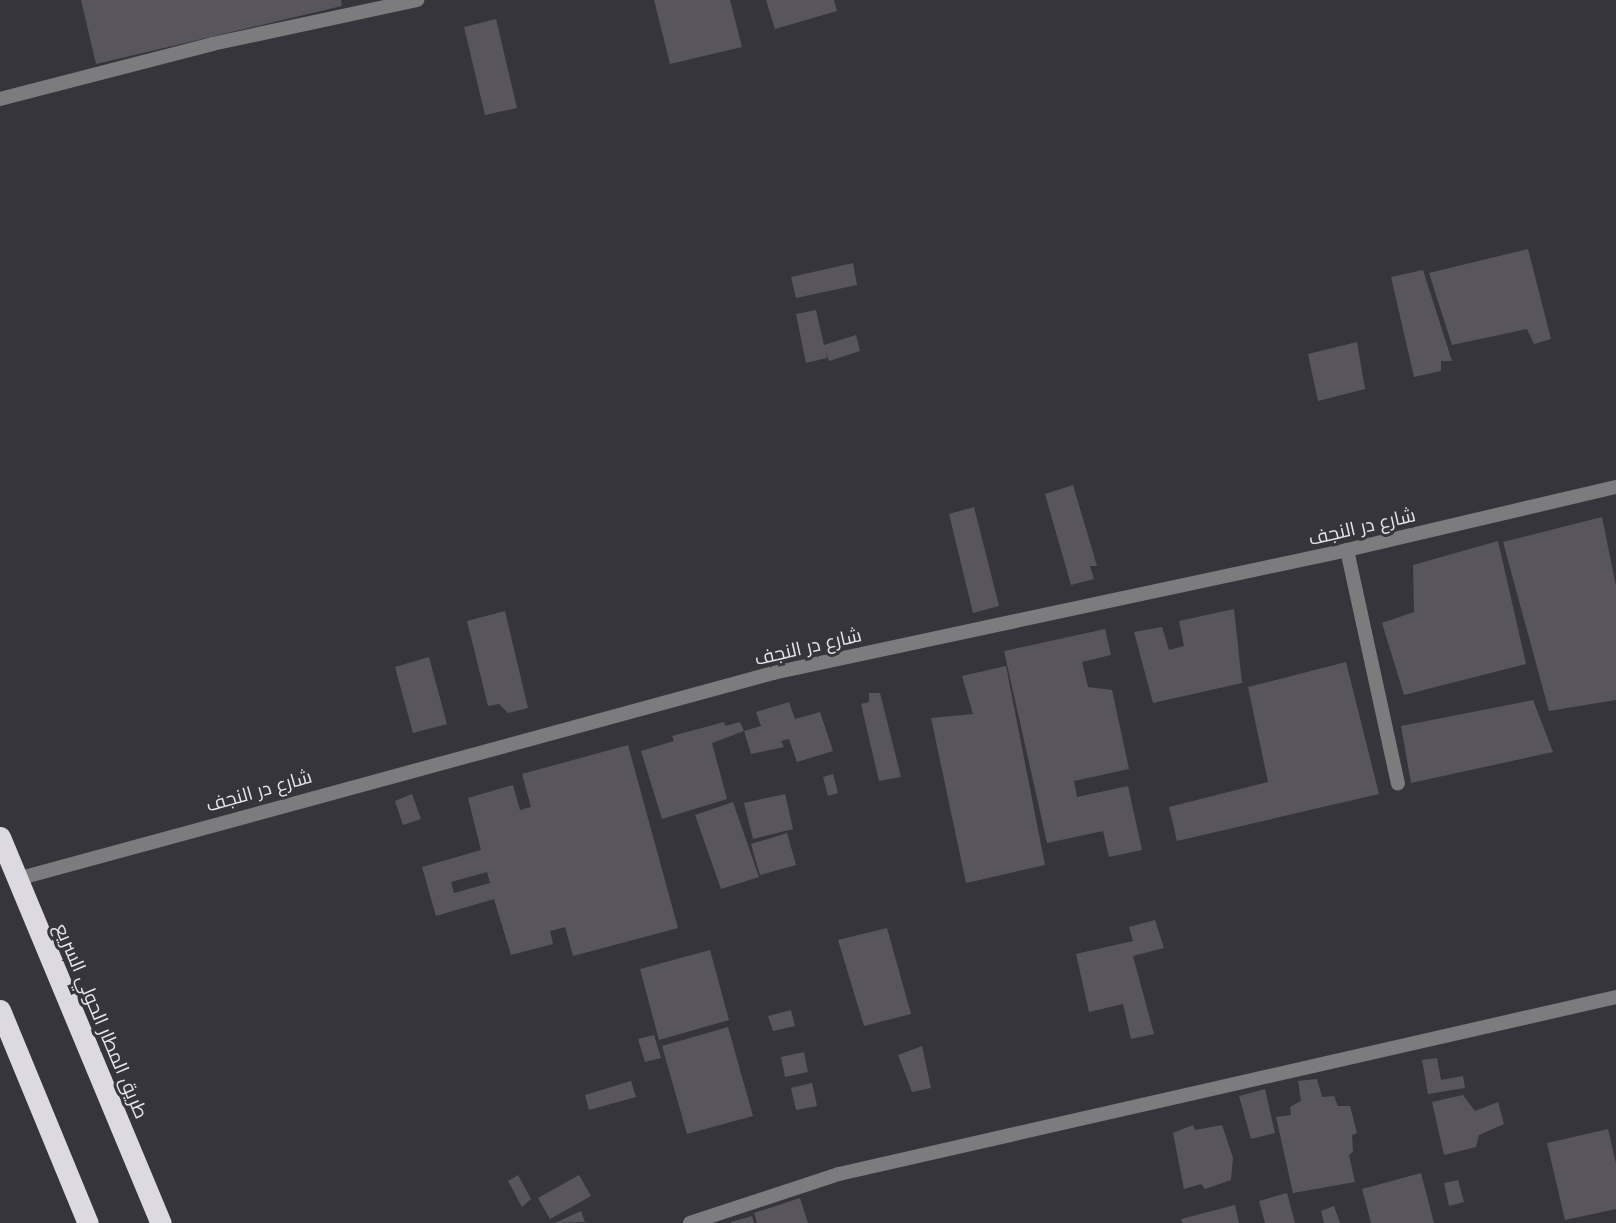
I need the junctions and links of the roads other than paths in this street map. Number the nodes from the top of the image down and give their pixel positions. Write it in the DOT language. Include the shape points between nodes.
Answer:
graph roads {
  1 [pos="417,0"];
  2 [pos="0,99"];
  3 [pos="1616,487"];
  4 [pos="1347,550"];
  5 [pos="1398,784"];
  6 [pos="0,837"];
  7 [pos="17,879"];
  8 [pos="1616,997"];
  9 [pos="0,1010"];
  10 [pos="88,1223"];
  11 [pos="161,1223"];
  12 [pos="690,1223"];
  1 -- 2 [label="street" via="212,44"];
  3 -- 4 [label="street, شارع در النجف"];
  4 -- 5 [label="street"];
  4 -- 7 [label="street, شارع در النجف" via="773,673"];
  6 -- 7 [label="highway, طريق المطار الحولي السريع"];
  7 -- 11 [label="highway, طريق المطار الحولي السريع"];
  8 -- 12 [label="street" via="839,1174"];
  9 -- 10 [label="highway"];
}
